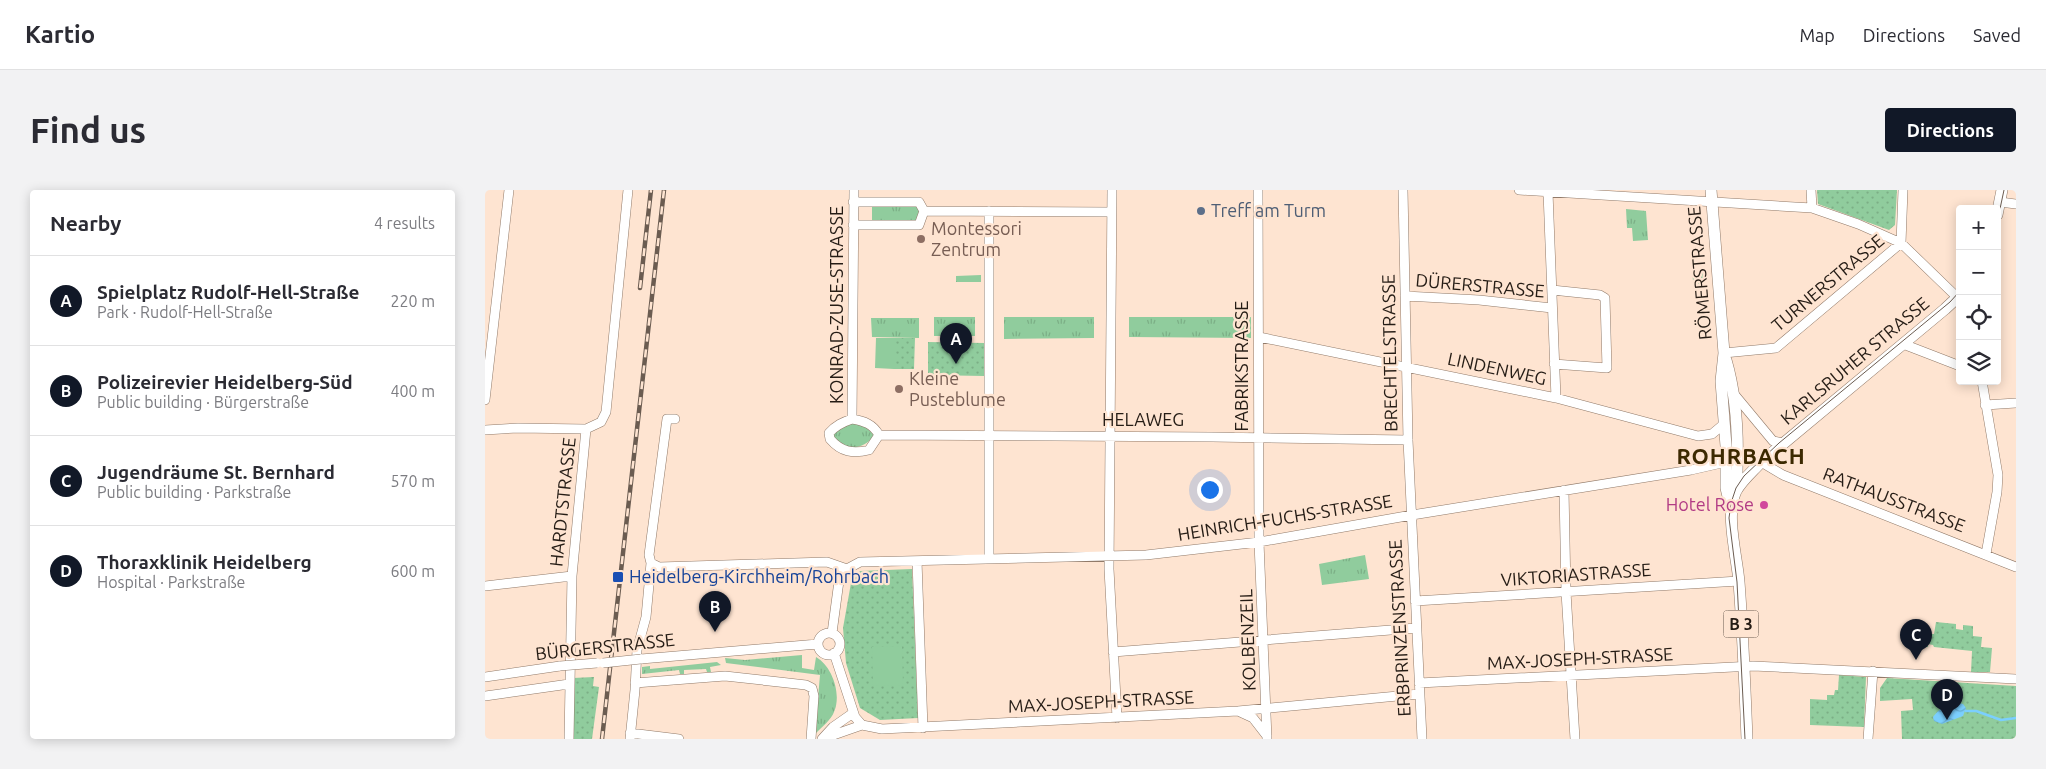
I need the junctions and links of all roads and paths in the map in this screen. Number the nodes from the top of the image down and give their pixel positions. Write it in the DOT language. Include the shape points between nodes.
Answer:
graph roads {
  1 [pos="509,190"];
  2 [pos="628,190"];
  3 [pos="853,190"];
  4 [pos="1111,190"];
  5 [pos="1259,190"];
  6 [pos="1403,190"];
  7 [pos="1519,190"];
  8 [pos="1711,190"];
  9 [pos="1811,190"];
  10 [pos="1903,190"];
  11 [pos="2002,190"];
  12 [pos="1548,192"];
  13 [pos="853,202"];
  14 [pos="2000,202"];
  15 [pos="1712,203"];
  16 [pos="2016,204"];
  17 [pos="1999,205"];
  18 [pos="1812,208"];
  19 [pos="924,210"];
  20 [pos="989,211"];
  21 [pos="1111,212"];
  22 [pos="853,225"];
  23 [pos="1901,243"];
  24 [pos="1551,290"];
  25 [pos="1957,295"];
  26 [pos="1405,296"];
  27 [pos="1956,300"];
  28 [pos="1552,308"];
  29 [pos="490,324"];
  30 [pos="1259,337"];
  31 [pos="1903,344"];
  32 [pos="1724,353"];
  33 [pos="1554,364"];
  34 [pos="1956,364"];
  35 [pos="1407,366"];
  36 [pos="1982,385"];
  37 [pos="1733,392"];
  38 [pos="1556,398"];
  39 [pos="485,400"];
  40 [pos="2016,403"];
  41 [pos="1985,405"];
  42 [pos="675,419"];
  43 [pos="852,419"];
  44 [pos="1724,424"];
  45 [pos="586,429"];
  46 [pos="485,430"];
  47 [pos="879,435"];
  48 [pos="989,436"];
  49 [pos="1110,437"];
  50 [pos="1259,438"];
  51 [pos="1408,440"];
  52 [pos="1783,443"];
  53 [pos="1726,462"];
  54 [pos="1761,462"];
  55 [pos="1564,490"];
  56 [pos="1736,492"];
  57 [pos="1412,515"];
  58 [pos="1732,516"];
  59 [pos="1259,542"];
  60 [pos="1986,554"];
  61 [pos="1109,557"];
  62 [pos="989,559"];
  63 [pos="917,561"];
  64 [pos="651,563"];
  65 [pos="2016,567"];
  66 [pos="847,569"];
  67 [pos="572,576"];
  68 [pos="1739,581"];
  69 [pos="485,586"];
  70 [pos="1566,592"];
  71 [pos="1415,601"];
  72 [pos="1416,628"];
  73 [pos="832,633"];
  74 [pos="1265,641"];
  75 [pos="818,644"];
  76 [pos="1113,652"];
  77 [pos="834,653"];
  78 [pos="1744,666"];
  79 [pos="1873,671"];
  80 [pos="1572,675"];
  81 [pos="485,677"];
  82 [pos="2016,679"];
  83 [pos="635,683"];
  84 [pos="1419,683"];
  85 [pos="569,684"];
  86 [pos="1419,694"];
  87 [pos="485,696"];
  88 [pos="1267,709"];
  89 [pos="1238,711"];
  90 [pos="853,713"];
  91 [pos="1117,718"];
  92 [pos="862,724"];
  93 [pos="923,728"];
  94 [pos="630,736"];
  95 [pos="1267,738"];
  96 [pos="569,739"];
  97 [pos="679,739"];
  98 [pos="811,739"];
  99 [pos="822,739"];
  100 [pos="1422,739"];
  101 [pos="1575,739"];
  102 [pos="1747,739"];
  103 [pos="1868,739"];
  1 -- 29 [label="street"];
  2 -- 45 [label="street, HARDTSTRASSE" via="606,412 601,422"];
  3 -- 13 [label="street, KONRAD-ZUSE-STRASSE"];
  4 -- 21 [label="street"];
  5 -- 30 [label="street, FABRIKSTRASSE"];
  6 -- 26 [label="street, BRECHTELSTRASSE"];
  7 -- 12 [label="street"];
  8 -- 15 [label="main road, RÖMERSTRASSE / B 3"];
  9 -- 18 [label="street"];
  10 -- 23 [label="street, TURNERSTRASSE"];
  11 -- 14 [label="main road"];
  12 -- 15 [label="street"];
  12 -- 24 [label="street"];
  13 -- 19 [label="street" via="919,202"];
  13 -- 22 [label="street, KONRAD-ZUSE-STRASSE"];
  14 -- 16 [label="street"];
  14 -- 17 [label="main road"];
  15 -- 18 [label="street"];
  15 -- 32 [label="main road, RÖMERSTRASSE / B 3"];
  18 -- 23 [label="street"];
  19 -- 20 [label="street"];
  19 -- 22 [label="street" via="919,225"];
  20 -- 21 [label="street"];
  20 -- 48 [label="street"];
  21 -- 49 [label="street"];
  22 -- 43 [label="street, KONRAD-ZUSE-STRASSE"];
  23 -- 25 [label="street"];
  23 -- 32 [label="street, TURNERSTRASSE" via="1776,348"];
  24 -- 28 [label="street"];
  24 -- 33 [label="street" via="1605,298 1607,368"];
  26 -- 28 [label="street, DÜRERSTRASSE"];
  26 -- 35 [label="street, BRECHTELSTRASSE"];
  27 -- 31 [label="main road, KARLSRUHER STRASSE"];
  28 -- 33 [label="street"];
  29 -- 39 [label="street"];
  30 -- 35 [label="street, LINDENWEG"];
  30 -- 50 [label="street, FABRIKSTRASSE"];
  31 -- 34 [label="street"];
  31 -- 52 [label="main road, KARLSRUHER STRASSE"];
  32 -- 37 [label="main road, RÖMERSTRASSE / B 3"];
  32 -- 44 [label="main road, RÖMERSTRASSE / B 3" via="1721,381"];
  33 -- 38 [label="street"];
  35 -- 38 [label="street, LINDENWEG"];
  35 -- 51 [label="street, BRECHTELSTRASSE"];
  36 -- 41 [label="street"];
  37 -- 52 [label="street" via="1773,441"];
  37 -- 56 [label="main road, RÖMERSTRASSE / B 3"];
  38 -- 44 [label="street, LINDENWEG" via="1699,436 1712,434"];
  40 -- 41 [label="street"];
  41 -- 60 [label="street" via="1998,475"];
  42 -- 64 [label="street" via="667,419 649,555"];
  43 -- 47 [label="street" via="867,423"];
  43 -- 47 [label="street" via="829,433 830,440 840,450 869,450"];
  44 -- 53 [label="main road, RÖMERSTRASSE / B 3"];
  45 -- 46 [label="street"];
  45 -- 67 [label="street, HARDTSTRASSE"];
  47 -- 48 [label="street, HELAWEG"];
  48 -- 49 [label="street, HELAWEG"];
  48 -- 62 [label="street"];
  49 -- 50 [label="street, HELAWEG"];
  49 -- 61 [label="street"];
  50 -- 51 [label="street, HELAWEG"];
  50 -- 59 [label="street, FABRIKSTRASSE"];
  51 -- 57 [label="street, BRECHTELSTRASSE"];
  52 -- 54 [label="main road, KARLSRUHER STRASSE"];
  53 -- 55 [label="street, HEINRICH-FUCHS-STRASSE"];
  53 -- 58 [label="main road, RÖMERSTRASSE / B 3" via="1726,488"];
  54 -- 56 [label="main road, KARLSRUHER STRASSE"];
  54 -- 60 [label="street, RATHAUSSTRASSE" via="1783,475"];
  55 -- 57 [label="street, HEINRICH-FUCHS-STRASSE"];
  55 -- 70 [label="street"];
  56 -- 58 [label="main road, B 3"];
  57 -- 59 [label="street, HEINRICH-FUCHS-STRASSE"];
  57 -- 71 [label="street, ERBPRINZENSTRASSE"];
  58 -- 68 [label="main road, B 3"];
  59 -- 61 [label="street, HEINRICH-FUCHS-STRASSE"];
  59 -- 74 [label="street, KOLBENZEIL"];
  60 -- 65 [label="street, RATHAUSSTRASSE"];
  61 -- 62 [label="street, HEINRICH-FUCHS-STRASSE"];
  61 -- 76 [label="street"];
  62 -- 63 [label="street, HEINRICH-FUCHS-STRASSE"];
  63 -- 66 [label="street, HEINRICH-FUCHS-STRASSE" via="866,561"];
  63 -- 93 [label="street"];
  64 -- 66 [label="street" via="659,567 827,562"];
  64 -- 83 [label="street"];
  66 -- 73 [label="street" via="839,581"];
  67 -- 69 [label="street"];
  67 -- 85 [label="street, HARDTSTRASSE"];
  68 -- 70 [label="street, VIKTORIASTRASSE"];
  68 -- 78 [label="main road, B 3"];
  70 -- 71 [label="street, VIKTORIASTRASSE"];
  70 -- 80 [label="street"];
  71 -- 72 [label="street, ERBPRINZENSTRASSE"];
  72 -- 74 [label="street"];
  72 -- 84 [label="street, ERBPRINZENSTRASSE"];
  73 -- 75 [label="street" via="822,635"];
  73 -- 77 [label="street" via="839,641 839,648"];
  74 -- 76 [label="street"];
  74 -- 88 [label="street, KOLBENZEIL"];
  75 -- 77 [label="street" via="824,653"];
  75 -- 81 [label="street, BÜRGERSTRASSE, bridge" via="561,666"];
  76 -- 91 [label="street"];
  77 -- 90 [label="street"];
  78 -- 79 [label="street, MAX-JOSEPH-STRASSE"];
  78 -- 80 [label="street, MAX-JOSEPH-STRASSE"];
  78 -- 102 [label="main road, B 3"];
  79 -- 82 [label="street, MAX-JOSEPH-STRASSE"];
  79 -- 103 [label="street"];
  80 -- 84 [label="street, MAX-JOSEPH-STRASSE"];
  80 -- 101 [label="street"];
  83 -- 94 [label="street"];
  83 -- 98 [label="street" via="725,676 810,686 814,696"];
  84 -- 86 [label="street, ERBPRINZENSTRASSE"];
  85 -- 87 [label="street, BÜRGERSTRASSE"];
  85 -- 96 [label="street, HARDTSTRASSE"];
  86 -- 88 [label="street, MAX-JOSEPH-STRASSE"];
  86 -- 100 [label="street, ERBPRINZENSTRASSE"];
  88 -- 89 [label="street, MAX-JOSEPH-STRASSE"];
  88 -- 95 [label="street, KOLBENZEIL"];
  89 -- 91 [label="street, MAX-JOSEPH-STRASSE"];
  89 -- 95 [label="street, KOLBENZEIL" via="1253,718"];
  90 -- 92 [label="street"];
  90 -- 99 [label="street"];
  91 -- 93 [label="street, MAX-JOSEPH-STRASSE"];
  92 -- 93 [label="street, MAX-JOSEPH-STRASSE" via="882,729"];
  92 -- 99 [label="street"];
  94 -- 97 [label="street"];
}
